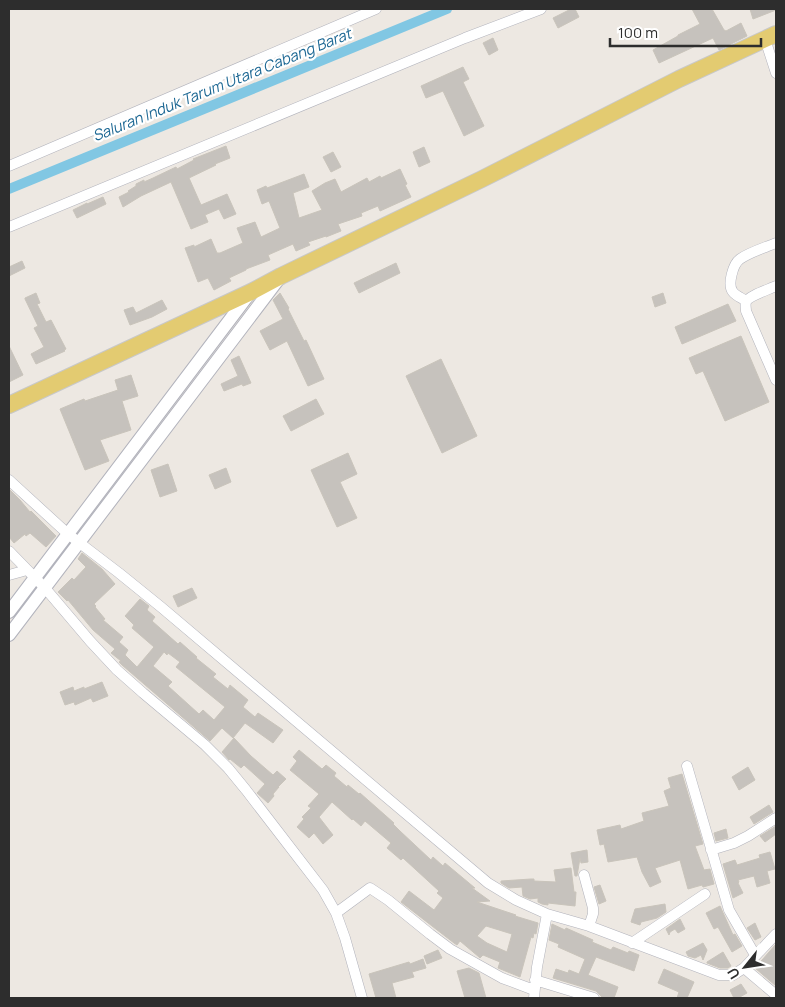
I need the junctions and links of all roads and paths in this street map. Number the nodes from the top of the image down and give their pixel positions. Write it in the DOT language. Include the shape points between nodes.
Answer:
graph roads {
  1 [pos="376,9"];
  2 [pos="541,9"];
  3 [pos="770,37"];
  4 [pos="776,73"];
  5 [pos="9,166"];
  6 [pos="9,227"];
  7 [pos="776,243"];
  8 [pos="281,276"];
  9 [pos="776,286"];
  10 [pos="251,292"];
  11 [pos="746,301"];
  12 [pos="776,380"];
  13 [pos="9,405"];
  14 [pos="9,480"];
  15 [pos="68,534"];
  16 [pos="79,542"];
  17 [pos="9,551"];
  18 [pos="31,574"];
  19 [pos="9,575"];
  20 [pos="45,588"];
  21 [pos="9,612"];
  22 [pos="9,635"];
  23 [pos="687,766"];
  24 [pos="776,818"];
  25 [pos="712,850"];
  26 [pos="584,875"];
  27 [pos="704,894"];
  28 [pos="336,913"];
  29 [pos="547,914"];
  30 [pos="589,926"];
  31 [pos="776,934"];
  32 [pos="632,943"];
  33 [pos="755,955"];
  34 [pos="744,968"];
  35 [pos="534,989"];
  36 [pos="776,995"];
  37 [pos="362,998"];
  38 [pos="594,998"];
  1 -- 5 [label="street"];
  2 -- 6 [label="street"];
  3 -- 4 [label="street"];
  3 -- 8 [label="main road"];
  7 -- 11 [label="street" via="737,261 730,288"];
  8 -- 10 [label="main road"];
  8 -- 16 [label="street"];
  9 -- 11 [label="street"];
  10 -- 13 [label="main road"];
  10 -- 15 [label="street"];
  11 -- 12 [label="street" via="746,311"];
  14 -- 15 [label="street"];
  15 -- 16 [label="street"];
  15 -- 18 [label="street"];
  16 -- 20 [label="street"];
  16 -- 29 [label="street" via="161,607 488,883"];
  17 -- 18 [label="street"];
  18 -- 19 [label="street"];
  18 -- 20 [label="street"];
  18 -- 21 [label="street"];
  20 -- 22 [label="street"];
  20 -- 28 [label="street" via="117,670 228,768 323,890"];
  23 -- 25 [label="street"];
  24 -- 25 [label="street" via="748,836"];
  25 -- 33 [label="street" via="729,910"];
  26 -- 30 [label="street" via="593,914"];
  27 -- 32 [label="street"];
  28 -- 35 [label="street" via="370,888 450,949 502,978"];
  28 -- 37 [label="street"];
  29 -- 30 [label="street"];
  29 -- 35 [label="street"];
  30 -- 32 [label="street"];
  31 -- 33 [label="street"];
  32 -- 34 [label="street" via="719,976 733,975"];
  33 -- 34 [label="street"];
  34 -- 36 [label="street"];
  35 -- 38 [label="street"];
}
